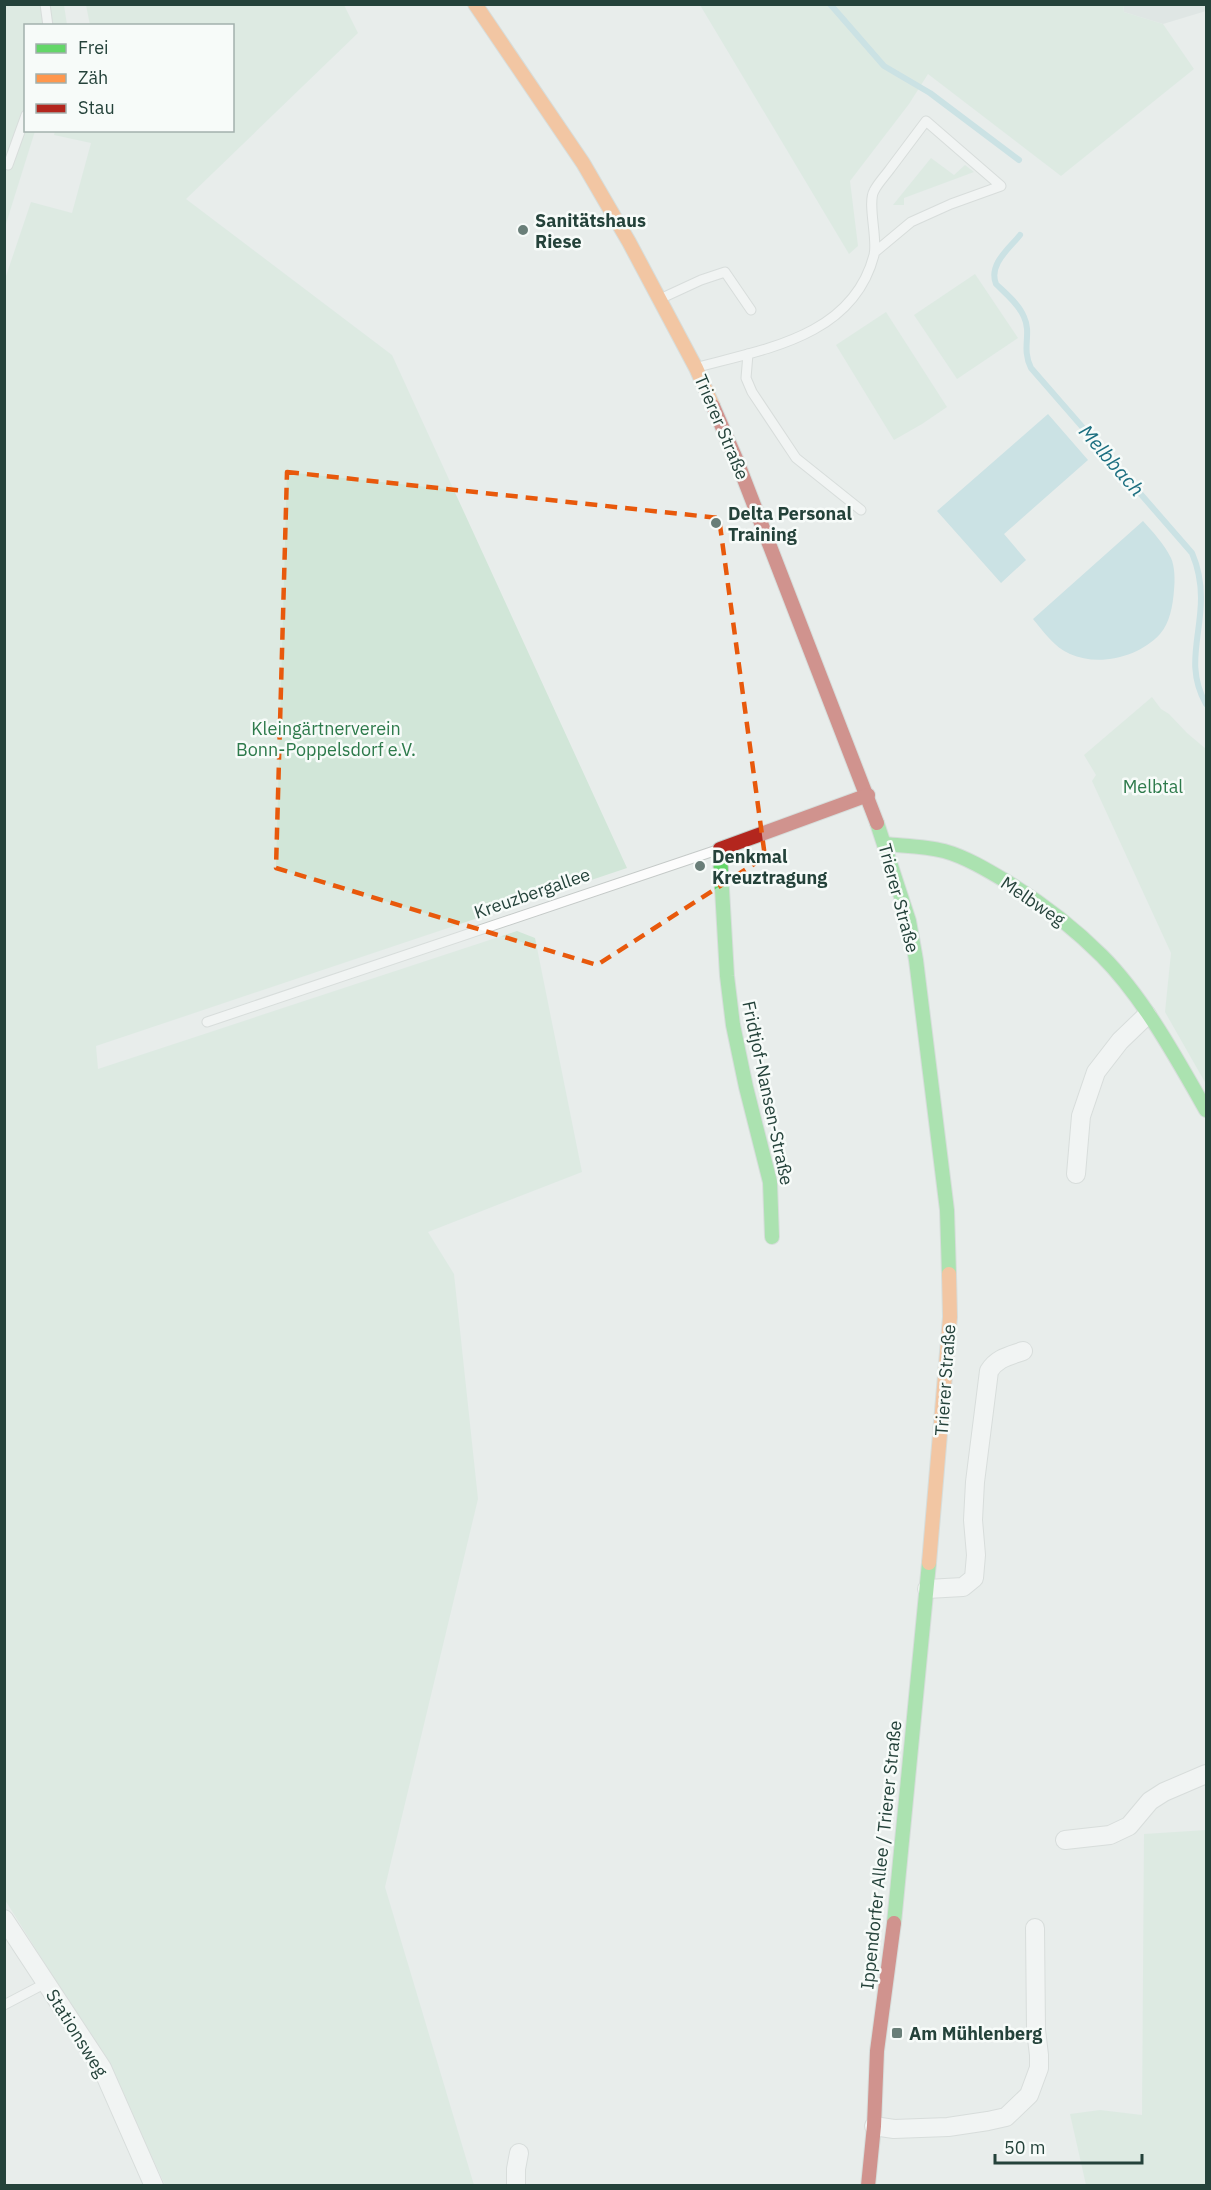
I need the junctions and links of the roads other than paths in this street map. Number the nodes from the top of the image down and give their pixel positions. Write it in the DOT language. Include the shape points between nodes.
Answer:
graph roads {
  1 [pos="45,4"];
  2 [pos="475,4"];
  3 [pos="48,24"];
  4 [pos="24,121"];
  5 [pos="4,164"];
  6 [pos="875,252"];
  7 [pos="660,299"];
  8 [pos="751,310"];
  9 [pos="748,354"];
  10 [pos="696,368"];
  11 [pos="861,510"];
  12 [pos="868,795"];
  13 [pos="885,844"];
  14 [pos="720,849"];
  15 [pos="1146,1015"];
  16 [pos="207,1022"];
  17 [pos="1206,1110"];
  18 [pos="1076,1174"];
  19 [pos="772,1237"];
  20 [pos="1023,1351"];
  21 [pos="927,1589"];
  22 [pos="1206,1774"];
  23 [pos="1065,1840"];
  24 [pos="4,1918"];
  25 [pos="1035,1928"];
  26 [pos="46,1983"];
  27 [pos="4,2006"];
  28 [pos="874,2126"];
  29 [pos="519,2152"];
  30 [pos="154,2186"];
  31 [pos="516,2186"];
  32 [pos="868,2186"];
  1 -- 3 [label="lane"];
  2 -- 7 [label="street, Trierer Straße" via="583,164"];
  4 -- 5 [label="lane" via="8,165"];
  6 -- 6 [label="lane" via="872,193 926,121 1001,186 911,222"];
  6 -- 9 [label="lane" via="860,287 815,331"];
  7 -- 8 [label="lane" via="725,272"];
  7 -- 10 [label="street, Trierer Straße"];
  9 -- 10 [label="lane"];
  9 -- 11 [label="lane" via="746,378 752,392 796,458"];
  10 -- 12 [label="street, Trierer Straße" via="741,471"];
  12 -- 13 [label="street, Trierer Straße"];
  12 -- 14 [label="street, Kreuzbergallee"];
  13 -- 15 [label="street, Melbweg" via="944,851 985,869 1031,897 1103,957"];
  13 -- 21 [label="street, Trierer Straße" via="909,921 916,960 949,1243 949,1338"];
  14 -- 16 [label="lane, Kreuzbergallee"];
  14 -- 19 [label="street, Fridtjof-Nansen-Straße" via="727,976 746,1087 770,1182"];
  15 -- 17 [label="street, Melbweg"];
  15 -- 18 [label="street" via="1096,1072 1081,1116"];
  20 -- 21 [label="street" via="1001,1359 989,1371 975,1482 974,1578 963,1587"];
  21 -- 28 [label="street, Ippendorfer Allee / Trierer Straße" via="890,1962 878,2045"];
  22 -- 23 [label="street" via="1150,1801 1129,1826 1110,1836"];
  24 -- 26 [label="street, Stationsweg"];
  25 -- 28 [label="street" via="1038,2068 1029,2095 1006,2117 975,2124 894,2129"];
  26 -- 27 [label="lane"];
  26 -- 30 [label="street, Stationsweg" via="102,2068"];
  28 -- 32 [label="street, Ippendorfer Allee / Trierer Straße"];
  29 -- 31 [label="street"];
}
